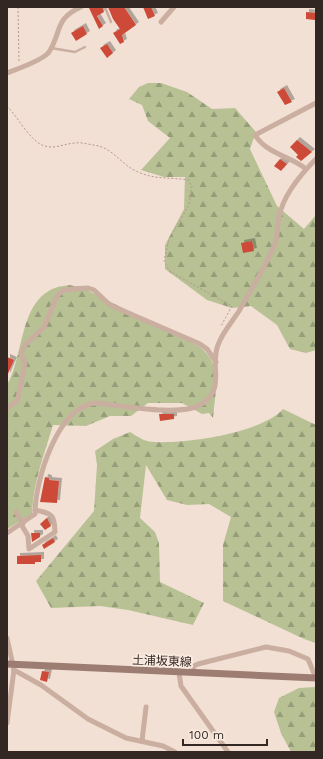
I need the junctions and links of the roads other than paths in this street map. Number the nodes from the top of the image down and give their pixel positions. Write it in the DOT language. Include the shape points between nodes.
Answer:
graph roads {
  1 [pos="81,7"];
  2 [pos="105,7"];
  3 [pos="174,7"];
  4 [pos="111,22"];
  5 [pos="161,22"];
  6 [pos="85,47"];
  7 [pos="51,48"];
  8 [pos="7,73"];
  9 [pos="316,103"];
  10 [pos="316,159"];
  11 [pos="306,169"];
  12 [pos="216,362"];
  13 [pos="7,408"];
  14 [pos="35,510"];
  15 [pos="16,512"];
  16 [pos="22,523"];
  17 [pos="7,533"];
  18 [pos="7,638"];
  19 [pos="11,666"];
  20 [pos="179,673"];
  21 [pos="192,673"];
  22 [pos="316,678"];
  23 [pos="146,707"];
  24 [pos="8,710"];
  25 [pos="7,723"];
  26 [pos="142,741"];
  27 [pos="175,752"];
  28 [pos="228,752"];
  1 -- 7 [label="street" via="66,16 58,28"];
  2 -- 4 [label="lane"];
  3 -- 5 [label="street"];
  6 -- 7 [label="lane" via="75,52"];
  7 -- 8 [label="street" via="44,56"];
  9 -- 11 [label="street" via="255,135 273,152 293,160"];
  10 -- 11 [label="street"];
  11 -- 12 [label="street" via="288,194 279,216 275,244 217,345"];
  12 -- 13 [label="street" via="200,344 110,305 94,290 71,289 62,291 57,296 44,327 25,345 21,353 25,363 18,398"];
  12 -- 14 [label="street" via="217,380 210,397 199,405 160,411 95,403 86,404 76,410 62,425 40,475"];
  14 -- 16 [label="street" via="34,516"];
  14 -- 16 [label="street" via="53,516 55,532 29,549 28,536"];
  15 -- 16 [label="street"];
  16 -- 17 [label="street"];
  18 -- 19 [label="street"];
  19 -- 20 [label="main road, 土浦坂東線"];
  19 -- 24 [label="street"];
  19 -- 26 [label="street" via="88,719 118,735"];
  20 -- 21 [label="main road, 土浦坂東線"];
  20 -- 28 [label="street" via="181,686"];
  21 -- 22 [label="main road, 土浦坂東線"];
  21 -- 22 [label="street" via="194,666 198,664 273,647 308,659"];
  23 -- 26 [label="street"];
  24 -- 25 [label="street"];
  26 -- 27 [label="street"];
}
